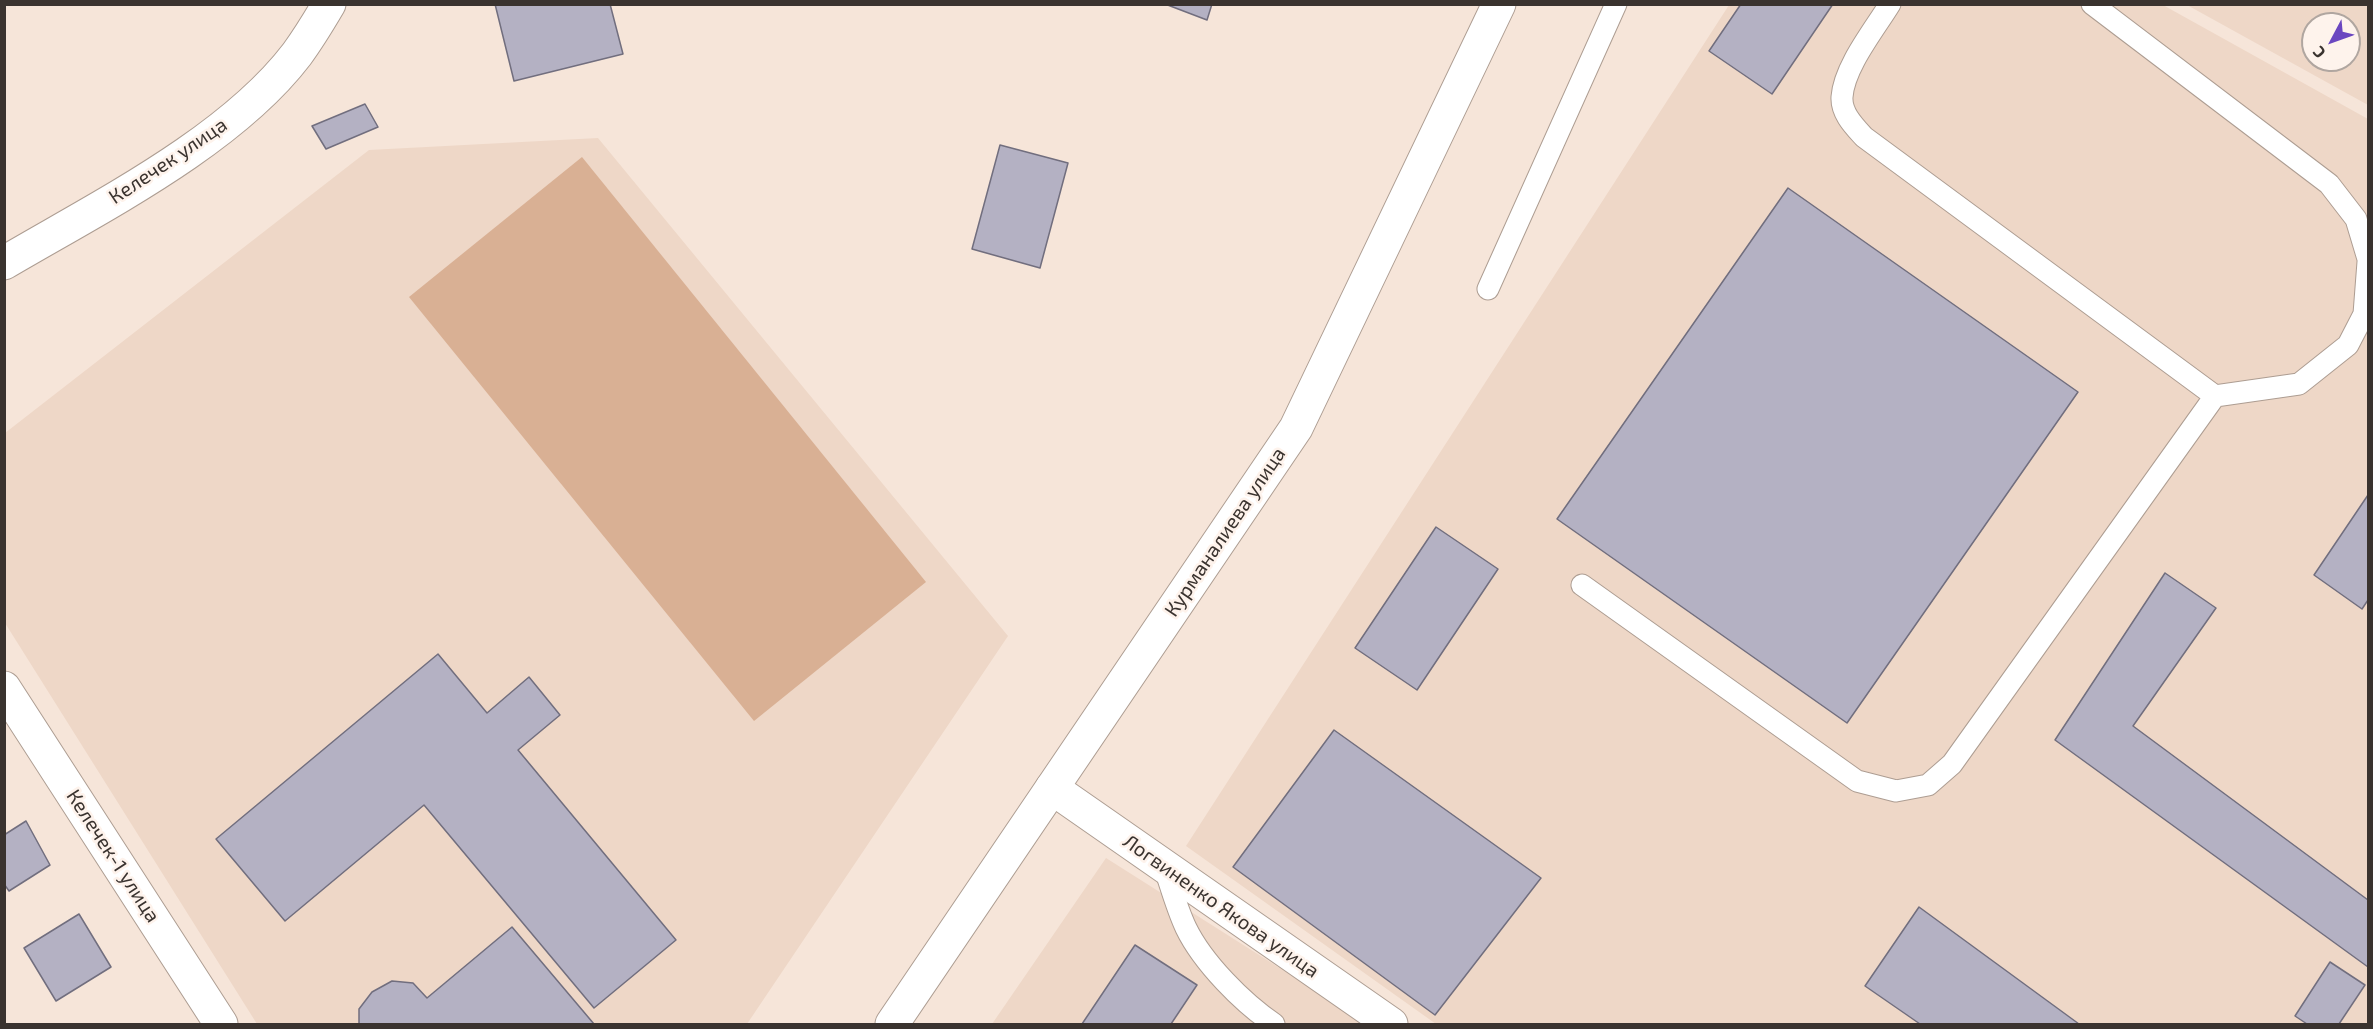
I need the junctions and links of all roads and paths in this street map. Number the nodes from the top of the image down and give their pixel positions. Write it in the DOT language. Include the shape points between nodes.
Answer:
graph roads {
  1 [pos="329,4"];
  2 [pos="1499,4"];
  3 [pos="1616,4"];
  4 [pos="1890,4"];
  5 [pos="2092,4"];
  6 [pos="2368,261"];
  7 [pos="4,263"];
  8 [pos="1488,289"];
  9 [pos="2215,396"];
  10 [pos="1582,585"];
  11 [pos="4,688"];
  12 [pos="1052,788"];
  13 [pos="1164,866"];
  14 [pos="1257,1018"];
  15 [pos="221,1024"];
  16 [pos="892,1024"];
  17 [pos="1274,1024"];
  18 [pos="1390,1024"];
  1 -- 7 [label="street, Келечек улица" via="296,55 261,93 213,135 160,171"];
  2 -- 12 [label="street, Курманалиева улица" via="1296,428"];
  3 -- 8 [label="lane"];
  4 -- 9 [label="lane" via="1848,73 1841,99 1849,121 1864,137"];
  5 -- 6 [label="lane" via="2329,184 2356,219"];
  6 -- 9 [label="lane" via="2364,314 2348,345 2299,384"];
  9 -- 10 [label="lane" via="1952,764 1928,785 1896,791 1857,781"];
  11 -- 15 [label="street, Келечек-1 улица"];
  12 -- 13 [label="street, Логвиненко Якова улица"];
  12 -- 16 [label="street, Курманалиева улица"];
  13 -- 14 [label="lane" via="1187,930 1216,972"];
  13 -- 18 [label="street, Логвиненко Якова улица"];
  14 -- 17 [label="lane"];
}
